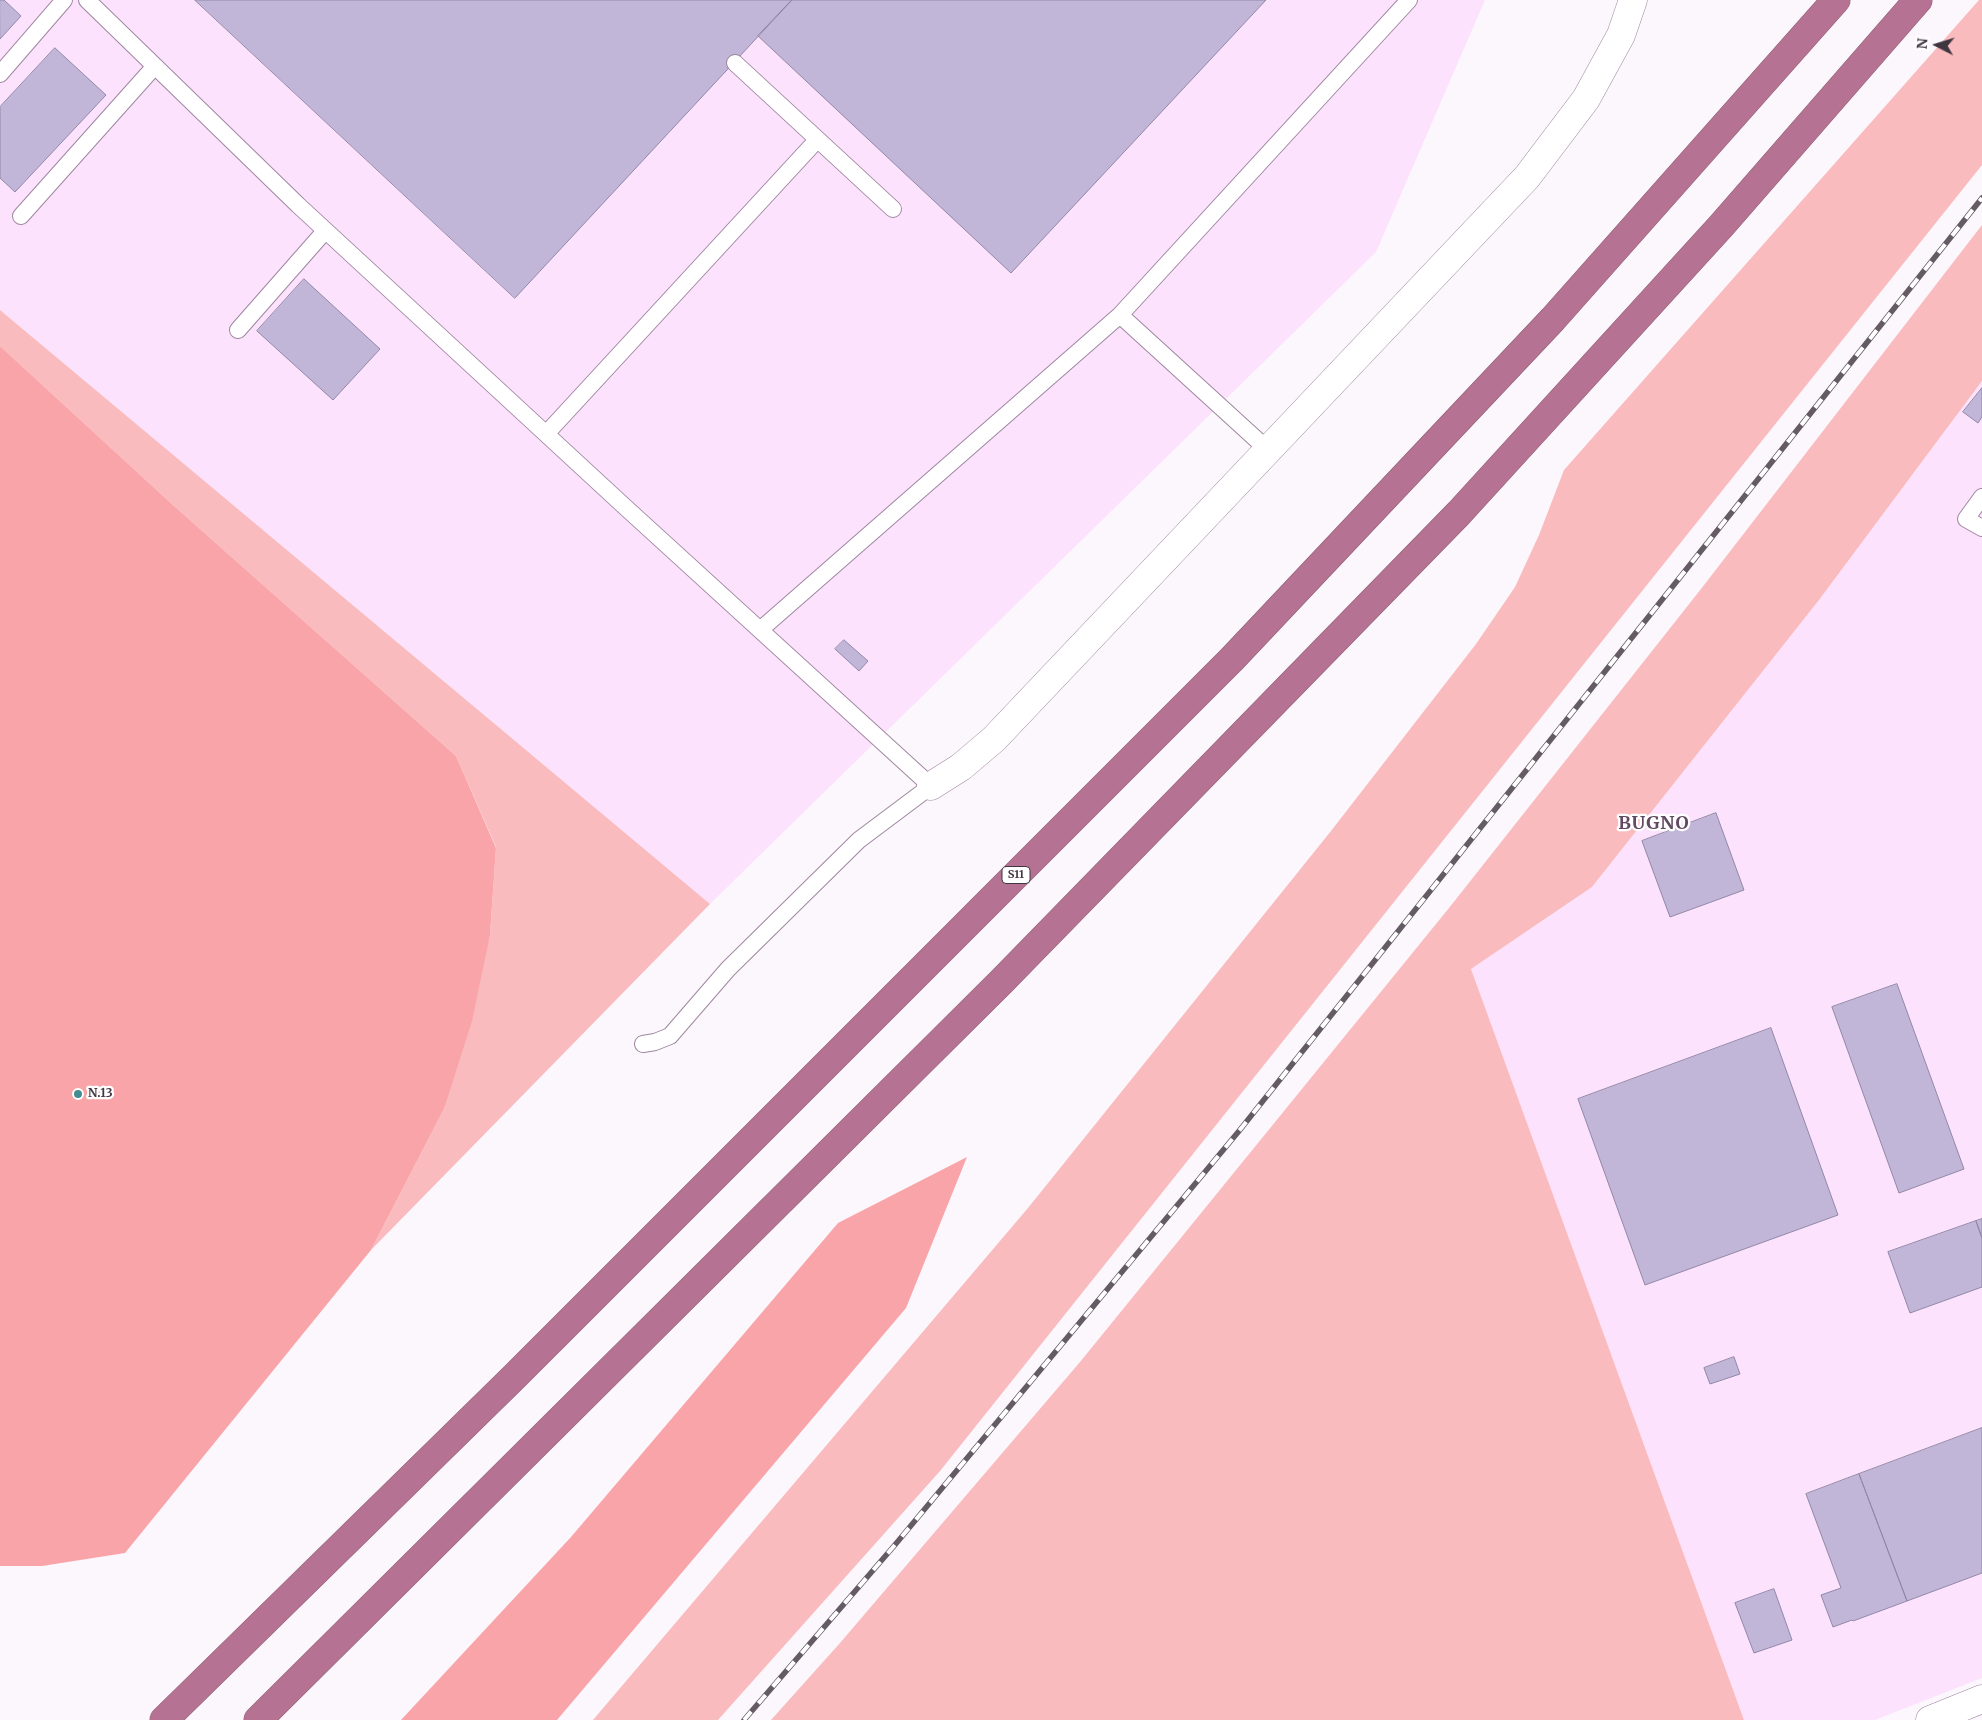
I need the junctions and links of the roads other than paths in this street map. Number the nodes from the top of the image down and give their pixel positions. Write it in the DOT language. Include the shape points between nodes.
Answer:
graph roads {
  1 [pos="64,0"];
  2 [pos="88,0"];
  3 [pos="1408,0"];
  4 [pos="1633,0"];
  5 [pos="1836,0"];
  6 [pos="1918,0"];
  7 [pos="735,63"];
  8 [pos="155,66"];
  9 [pos="0,74"];
  10 [pos="817,140"];
  11 [pos="893,210"];
  12 [pos="21,216"];
  13 [pos="325,231"];
  14 [pos="1120,315"];
  15 [pos="238,330"];
  16 [pos="546,434"];
  17 [pos="1268,450"];
  18 [pos="1982,496"];
  19 [pos="1982,528"];
  20 [pos="760,630"];
  21 [pos="932,786"];
  22 [pos="643,1044"];
  23 [pos="1982,1699"];
  24 [pos="164,1720"];
  25 [pos="258,1720"];
  26 [pos="1930,1720"];
  1 -- 9 [label="lane"];
  2 -- 8 [label="lane"];
  3 -- 14 [label="lane"];
  4 -- 17 [label="street" via="1621,35 1586,99 1527,177"];
  5 -- 24 [label="highway, S11" via="1553,319 1232,659 514,1377"];
  6 -- 25 [label="highway" via="1721,226 1459,513 1001,982"];
  7 -- 10 [label="lane"];
  8 -- 12 [label="lane"];
  8 -- 13 [label="lane"];
  10 -- 11 [label="lane"];
  10 -- 16 [label="lane"];
  13 -- 15 [label="lane"];
  13 -- 16 [label="lane"];
  14 -- 17 [label="lane"];
  14 -- 20 [label="lane"];
  16 -- 20 [label="lane"];
  17 -- 21 [label="street" via="994,739"];
  18 -- 19 [label="lane" via="1966,520"];
  20 -- 21 [label="lane"];
  21 -- 22 [label="lane" via="858,840 728,969 670,1036"];
  23 -- 26 [label="street"];
}
